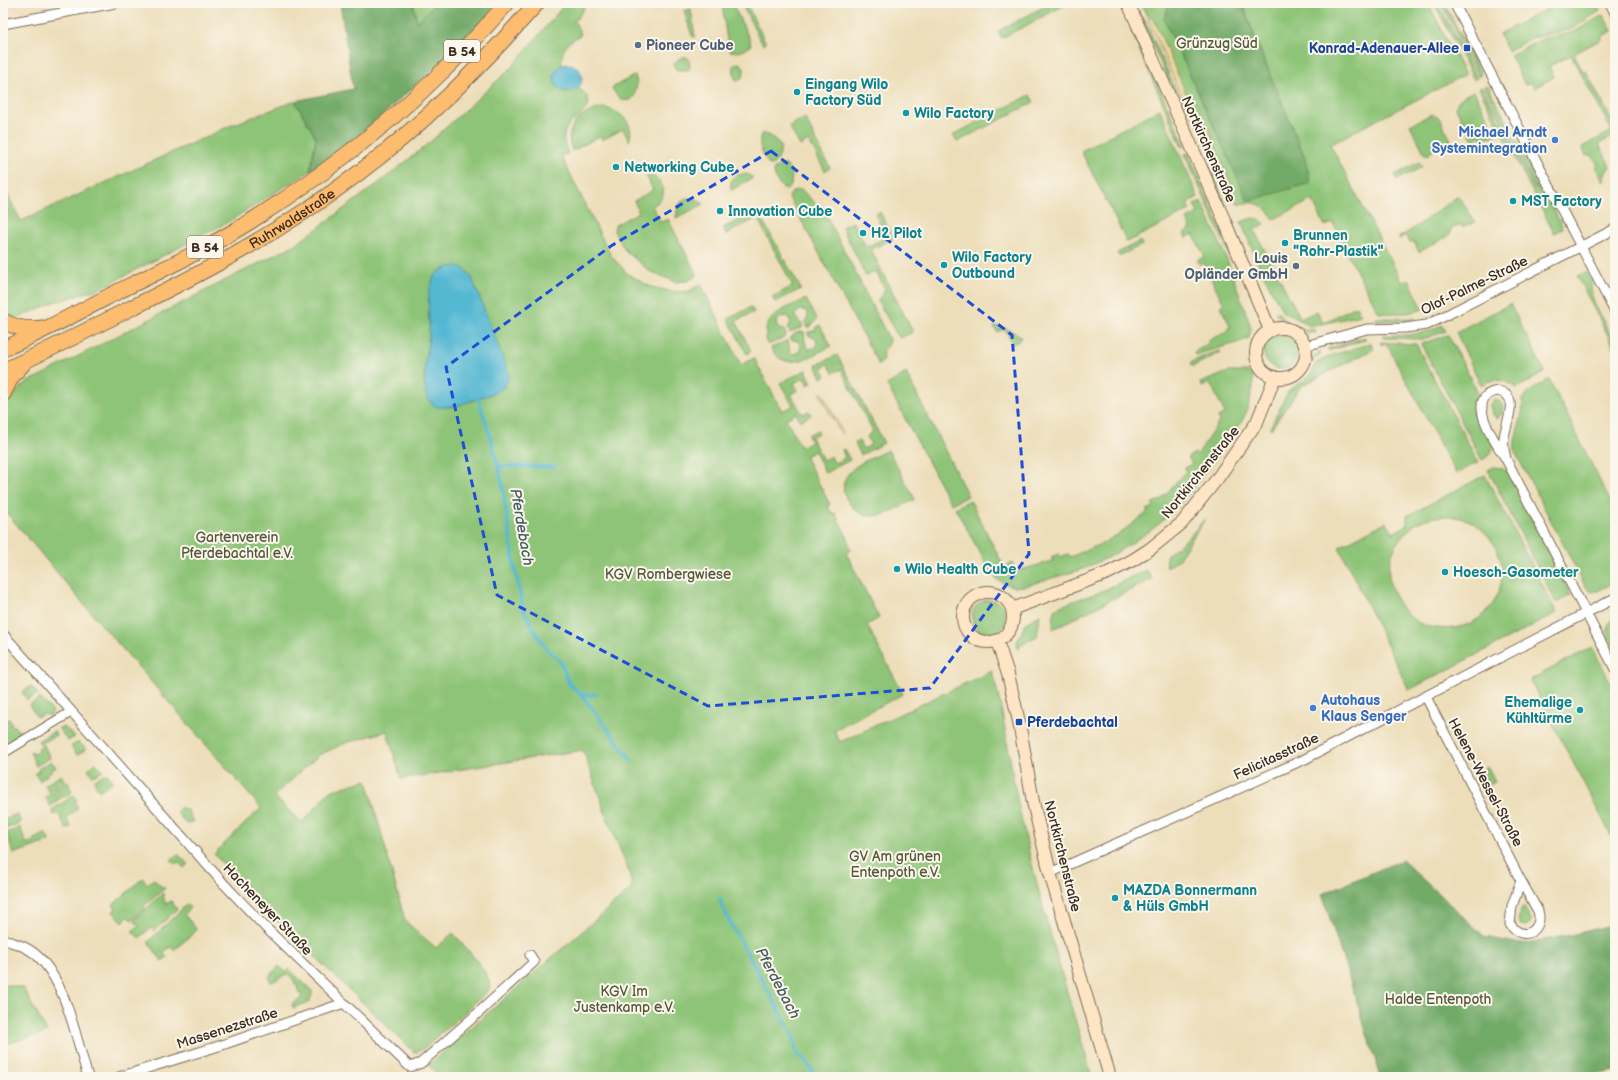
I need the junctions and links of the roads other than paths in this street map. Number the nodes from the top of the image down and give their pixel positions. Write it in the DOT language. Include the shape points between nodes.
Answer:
graph roads {
  1 [pos="115,3"];
  2 [pos="507,3"];
  3 [pos="537,3"];
  4 [pos="1128,3"];
  5 [pos="1454,3"];
  6 [pos="1610,3"];
  7 [pos="1615,13"];
  8 [pos="3,24"];
  9 [pos="1615,229"];
  10 [pos="1581,247"];
  11 [pos="1615,312"];
  12 [pos="3,321"];
  13 [pos="51,326"];
  14 [pos="1270,330"];
  15 [pos="1305,346"];
  16 [pos="3,349"];
  17 [pos="32,358"];
  18 [pos="3,371"];
  19 [pos="1275,377"];
  20 [pos="3,394"];
  21 [pos="1506,459"];
  22 [pos="1615,598"];
  23 [pos="1012,609"];
  24 [pos="1586,614"];
  25 [pos="3,634"];
  26 [pos="997,641"];
  27 [pos="1615,669"];
  28 [pos="1426,697"];
  29 [pos="71,712"];
  30 [pos="3,753"];
  31 [pos="1050,873"];
  32 [pos="1521,880"];
  33 [pos="3,939"];
  34 [pos="530,955"];
  35 [pos="344,1003"];
  36 [pos="88,1077"];
  37 [pos="118,1077"];
  38 [pos="1110,1077"];
  1 -- 8 [label="street"];
  2 -- 13 [label="highway, Ruhrwaldstraße / B 54" via="416,97 328,170 250,222"];
  3 -- 17 [label="highway, Ruhrwaldstraße / B 54" via="434,112 356,175 254,244"];
  4 -- 14 [label="main road, Nortkirchenstraße"];
  5 -- 10 [label="street"];
  6 -- 7 [label="street"];
  9 -- 10 [label="street, Olof-Palme-Straße"];
  10 -- 11 [label="street"];
  10 -- 15 [label="street, Olof-Palme-Straße" via="1427,325 1416,328 1367,329"];
  12 -- 13 [label="highway" via="33,329"];
  13 -- 16 [label="highway, Ruhrwaldstraße / B 54"];
  14 -- 15 [label="main road" via="1291,330"];
  14 -- 19 [label="main road" via="1259,340 1256,355 1262,369"];
  15 -- 19 [label="main road" via="1301,367 1290,376"];
  17 -- 18 [label="highway, Ruhrwaldstraße / B 54"];
  17 -- 20 [label="highway" via="17,370"];
  19 -- 23 [label="main road, Nortkirchenstraße" via="1257,422 1182,523 1150,549 1108,573"];
  21 -- 21 [label="street" via="1503,442 1511,405 1506,396 1498,391 1485,397 1481,409"];
  21 -- 24 [label="street"];
  22 -- 24 [label="street, Felicitasstraße"];
  23 -- 26 [label="main road" via="1010,629"];
  23 -- 26 [label="main road" via="1004,597 991,592 978,594 965,607 963,620 968,632 978,641"];
  24 -- 27 [label="street"];
  24 -- 28 [label="street, Felicitasstraße"];
  25 -- 29 [label="street, Hacheneyer Straße"];
  26 -- 31 [label="main road, Nortkirchenstraße" via="1019,722 1033,802"];
  28 -- 31 [label="street, Felicitasstraße" via="1305,759"];
  28 -- 32 [label="street, Helene-Wessel-Straße"];
  29 -- 30 [label="street"];
  29 -- 35 [label="street, Hacheneyer Straße" via="239,900"];
  31 -- 38 [label="main road, Nortkirchenstraße"];
  32 -- 32 [label="street, Helene-Wessel-Straße" via="1512,906 1510,924 1516,932 1523,934 1534,931 1538,926 1539,915"];
  33 -- 36 [label="street" via="27,948 44,962 57,980"];
  34 -- 35 [label="street, Hacheneyer Straße" via="534,962 421,1062 410,1066"];
  35 -- 37 [label="street, Massenezstraße"];
}
